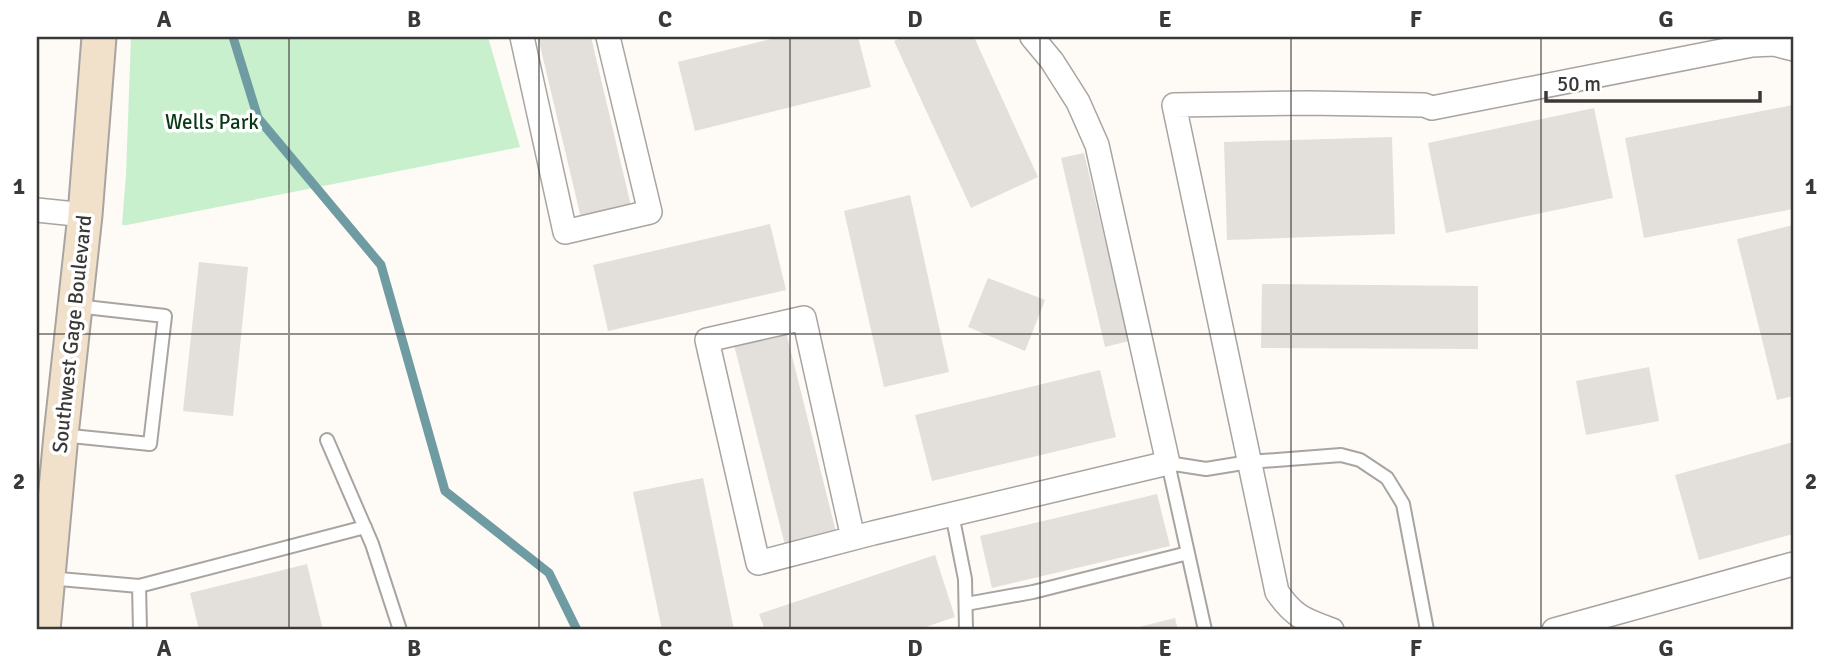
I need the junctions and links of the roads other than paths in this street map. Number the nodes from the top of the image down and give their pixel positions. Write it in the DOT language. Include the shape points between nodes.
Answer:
graph roads {
  1 [pos="99,37"];
  2 [pos="522,37"];
  3 [pos="608,37"];
  4 [pos="1032,37"];
  5 [pos="1793,49"];
  6 [pos="37,210"];
  7 [pos="85,215"];
  8 [pos="75,306"];
  9 [pos="61,435"];
  10 [pos="327,440"];
  11 [pos="1249,462"];
  12 [pos="1168,463"];
  13 [pos="952,514"];
  14 [pos="365,527"];
  15 [pos="853,538"];
  16 [pos="1188,553"];
  17 [pos="1793,564"];
  18 [pos="42,578"];
  19 [pos="139,586"];
  20 [pos="966,604"];
  21 [pos="43,630"];
  22 [pos="140,630"];
  23 [pos="400,630"];
  24 [pos="966,630"];
  25 [pos="1205,630"];
  26 [pos="1332,630"];
  27 [pos="1427,630"];
  28 [pos="1554,630"];
  1 -- 7 [label="main road, Southwest Gage Boulevard"];
  2 -- 3 [label="street" via="565,232 650,212"];
  4 -- 12 [label="street" via="1078,102 1097,145"];
  5 -- 11 [label="street" via="1752,45 1432,108 1308,103 1174,105"];
  6 -- 7 [label="street"];
  7 -- 8 [label="main road, Southwest Gage Boulevard"];
  8 -- 9 [label="main road, Southwest Gage Boulevard"];
  8 -- 9 [label="lane" via="165,316 150,444"];
  9 -- 18 [label="main road, Southwest Gage Boulevard"];
  10 -- 14 [label="lane"];
  11 -- 12 [label="lane" via="1206,469"];
  11 -- 26 [label="street" via="1277,593 1287,608 1304,620"];
  11 -- 27 [label="lane" via="1341,455 1360,460 1387,478 1403,504"];
  12 -- 13 [label="street"];
  12 -- 16 [label="lane"];
  13 -- 15 [label="street"];
  13 -- 20 [label="lane"];
  14 -- 19 [label="lane"];
  14 -- 23 [label="lane"];
  15 -- 15 [label="street" via="758,563 707,340 804,318"];
  16 -- 20 [label="lane" via="1034,592"];
  16 -- 25 [label="lane"];
  17 -- 28 [label="street"];
  18 -- 19 [label="lane"];
  18 -- 21 [label="main road, Southwest Gage Boulevard"];
  19 -- 22 [label="lane"];
  20 -- 24 [label="lane"];
}
